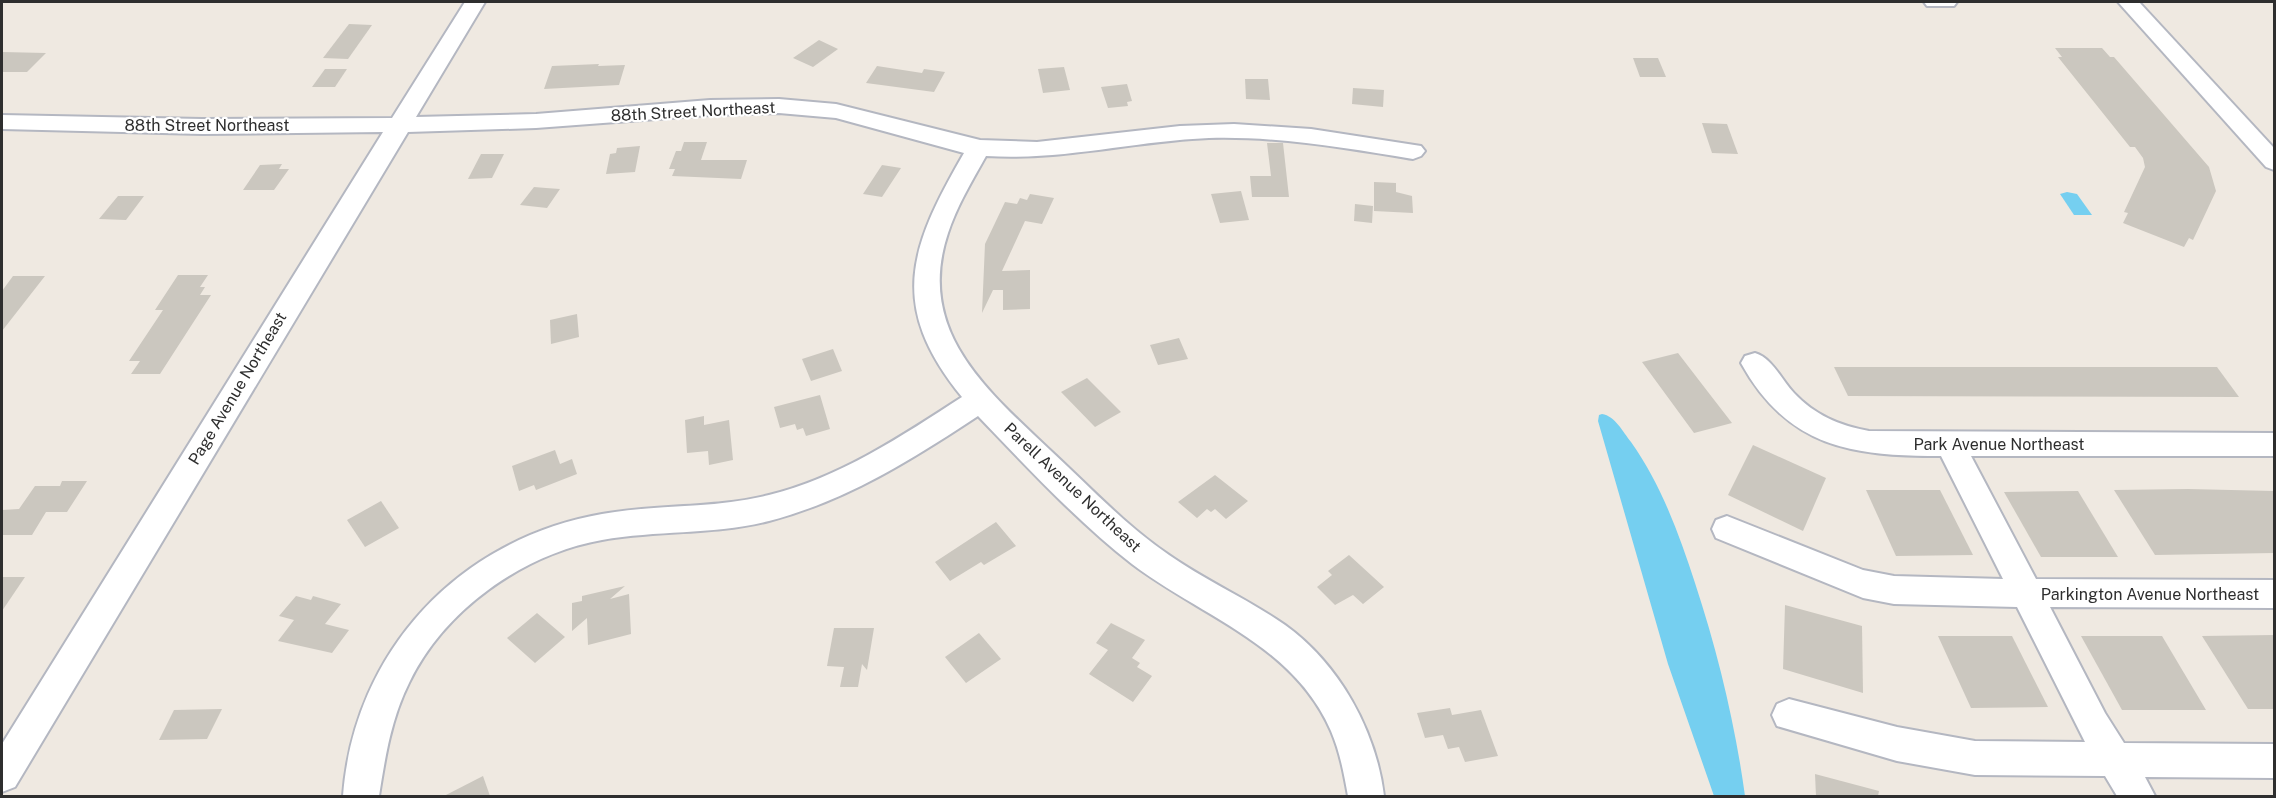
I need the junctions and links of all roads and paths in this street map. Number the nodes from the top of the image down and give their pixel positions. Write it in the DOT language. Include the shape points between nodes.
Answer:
graph roads {
  1 [pos="475,2"];
  2 [pos="1934,2"];
  3 [pos="1947,2"];
  4 [pos="2128,2"];
  5 [pos="2,122"];
  6 [pos="398,124"];
  7 [pos="979,148"];
  8 [pos="1413,151"];
  9 [pos="2274,162"];
  10 [pos="1755,363"];
  11 [pos="982,399"];
  12 [pos="1950,444"];
  13 [pos="2274,444"];
  14 [pos="1727,529"];
  15 [pos="2026,594"];
  16 [pos="2274,594"];
  17 [pos="1789,715"];
  18 [pos="2114,760"];
  19 [pos="2274,761"];
  20 [pos="2,775"];
  21 [pos="361,796"];
  22 [pos="1366,796"];
  23 [pos="2137,796"];
  1 -- 6 [label="street, Page Avenue Northeast"];
  2 -- 3 [label="street"];
  4 -- 9 [label="street"];
  5 -- 6 [label="street, 88th Street Northeast" via="88,126"];
  6 -- 7 [label="street, 88th Street Northeast" via="773,106 850,113"];
  6 -- 20 [label="street, Page Avenue Northeast"];
  7 -- 8 [label="street, 88th Street Northeast" via="1066,146 1217,131 1285,133"];
  7 -- 11 [label="street, Parell Avenue Northeast" via="946,207 928,262 927,287 930,316 943,347"];
  10 -- 12 [label="street, Park Avenue Northeast" via="1796,414 1831,434 1874,443"];
  11 -- 21 [label="street" via="903,450 849,478 771,508 600,527 542,545 484,575 460,595 407,654 382,704"];
  11 -- 22 [label="street, Parell Avenue Northeast" via="1116,532 1158,565 1275,636 1302,661 1332,696 1355,744"];
  12 -- 13 [label="street, Park Avenue Northeast"];
  12 -- 15 [label="street, Parkington Avenue Northeast"];
  14 -- 15 [label="street, Parkington Avenue Northeast" via="1863,584 1894,590"];
  15 -- 16 [label="street, Parkington Avenue Northeast"];
  15 -- 18 [label="street, Parkington Avenue Northeast"];
  17 -- 18 [label="street" via="1897,744 1975,758"];
  18 -- 19 [label="street"];
  18 -- 23 [label="street, Parkington Avenue Northeast"];
}
